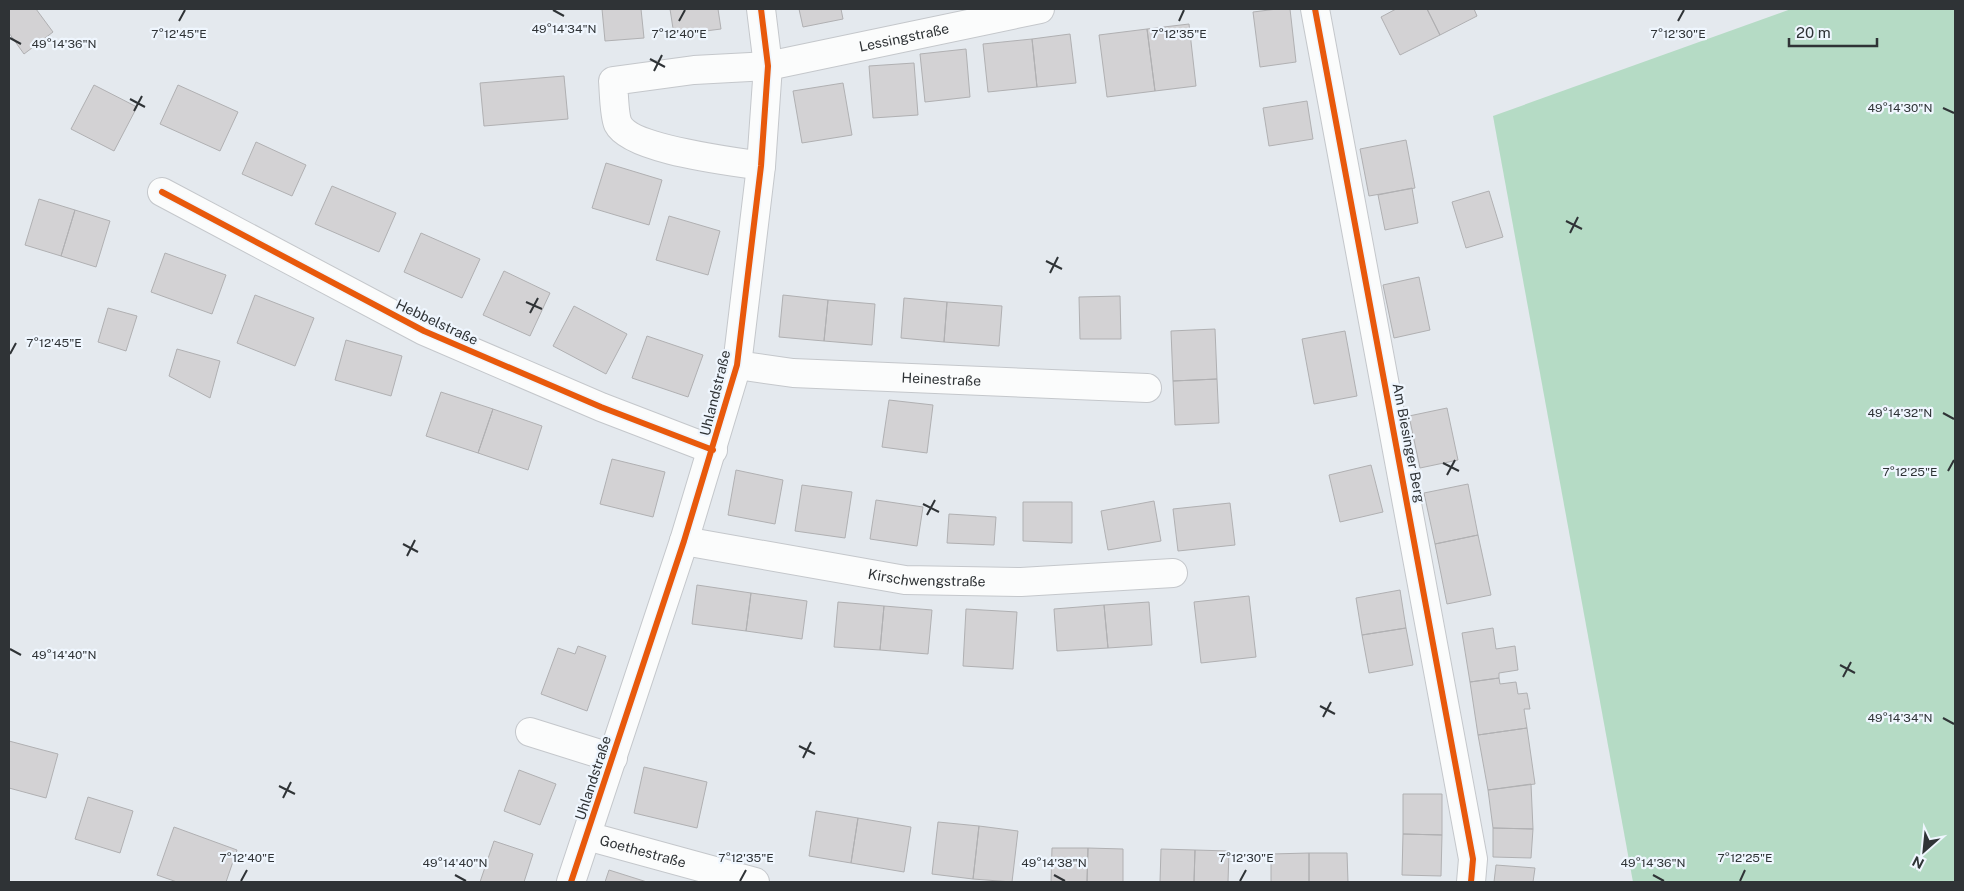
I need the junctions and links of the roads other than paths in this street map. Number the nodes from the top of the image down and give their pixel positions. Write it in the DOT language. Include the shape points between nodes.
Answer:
graph roads {
  1 [pos="761,9"];
  2 [pos="1040,9"];
  3 [pos="1316,9"];
  4 [pos="768,66"];
  5 [pos="761,166"];
  6 [pos="162,192"];
  7 [pos="737,365"];
  8 [pos="1147,388"];
  9 [pos="713,450"];
  10 [pos="684,541"];
  11 [pos="1173,573"];
  12 [pos="530,732"];
  13 [pos="613,758"];
  14 [pos="587,836"];
  15 [pos="571,882"];
  16 [pos="755,882"];
  17 [pos="1471,882"];
  1 -- 4 [label="street, Uhlandstraße"];
  2 -- 4 [label="street, Lessingstraße"];
  3 -- 17 [label="street, Am Biesinger Berg" via="1474,859"];
  4 -- 5 [label="street, Uhlandstraße"];
  4 -- 5 [label="street, Lessingstraße" via="694,70 613,81 618,124 631,136 684,154"];
  5 -- 7 [label="street, Uhlandstraße"];
  6 -- 9 [label="street, Hebbelstraße" via="424,331 601,407"];
  7 -- 8 [label="street, Heinestraße" via="793,373"];
  7 -- 9 [label="street, Uhlandstraße"];
  9 -- 10 [label="street, Uhlandstraße"];
  10 -- 11 [label="street, Kirschwengstraße" via="905,580 1021,582"];
  10 -- 13 [label="street, Uhlandstraße"];
  12 -- 13 [label="street"];
  13 -- 14 [label="street, Uhlandstraße"];
  14 -- 15 [label="street, Uhlandstraße"];
  14 -- 16 [label="street, Goethestraße"];
}
